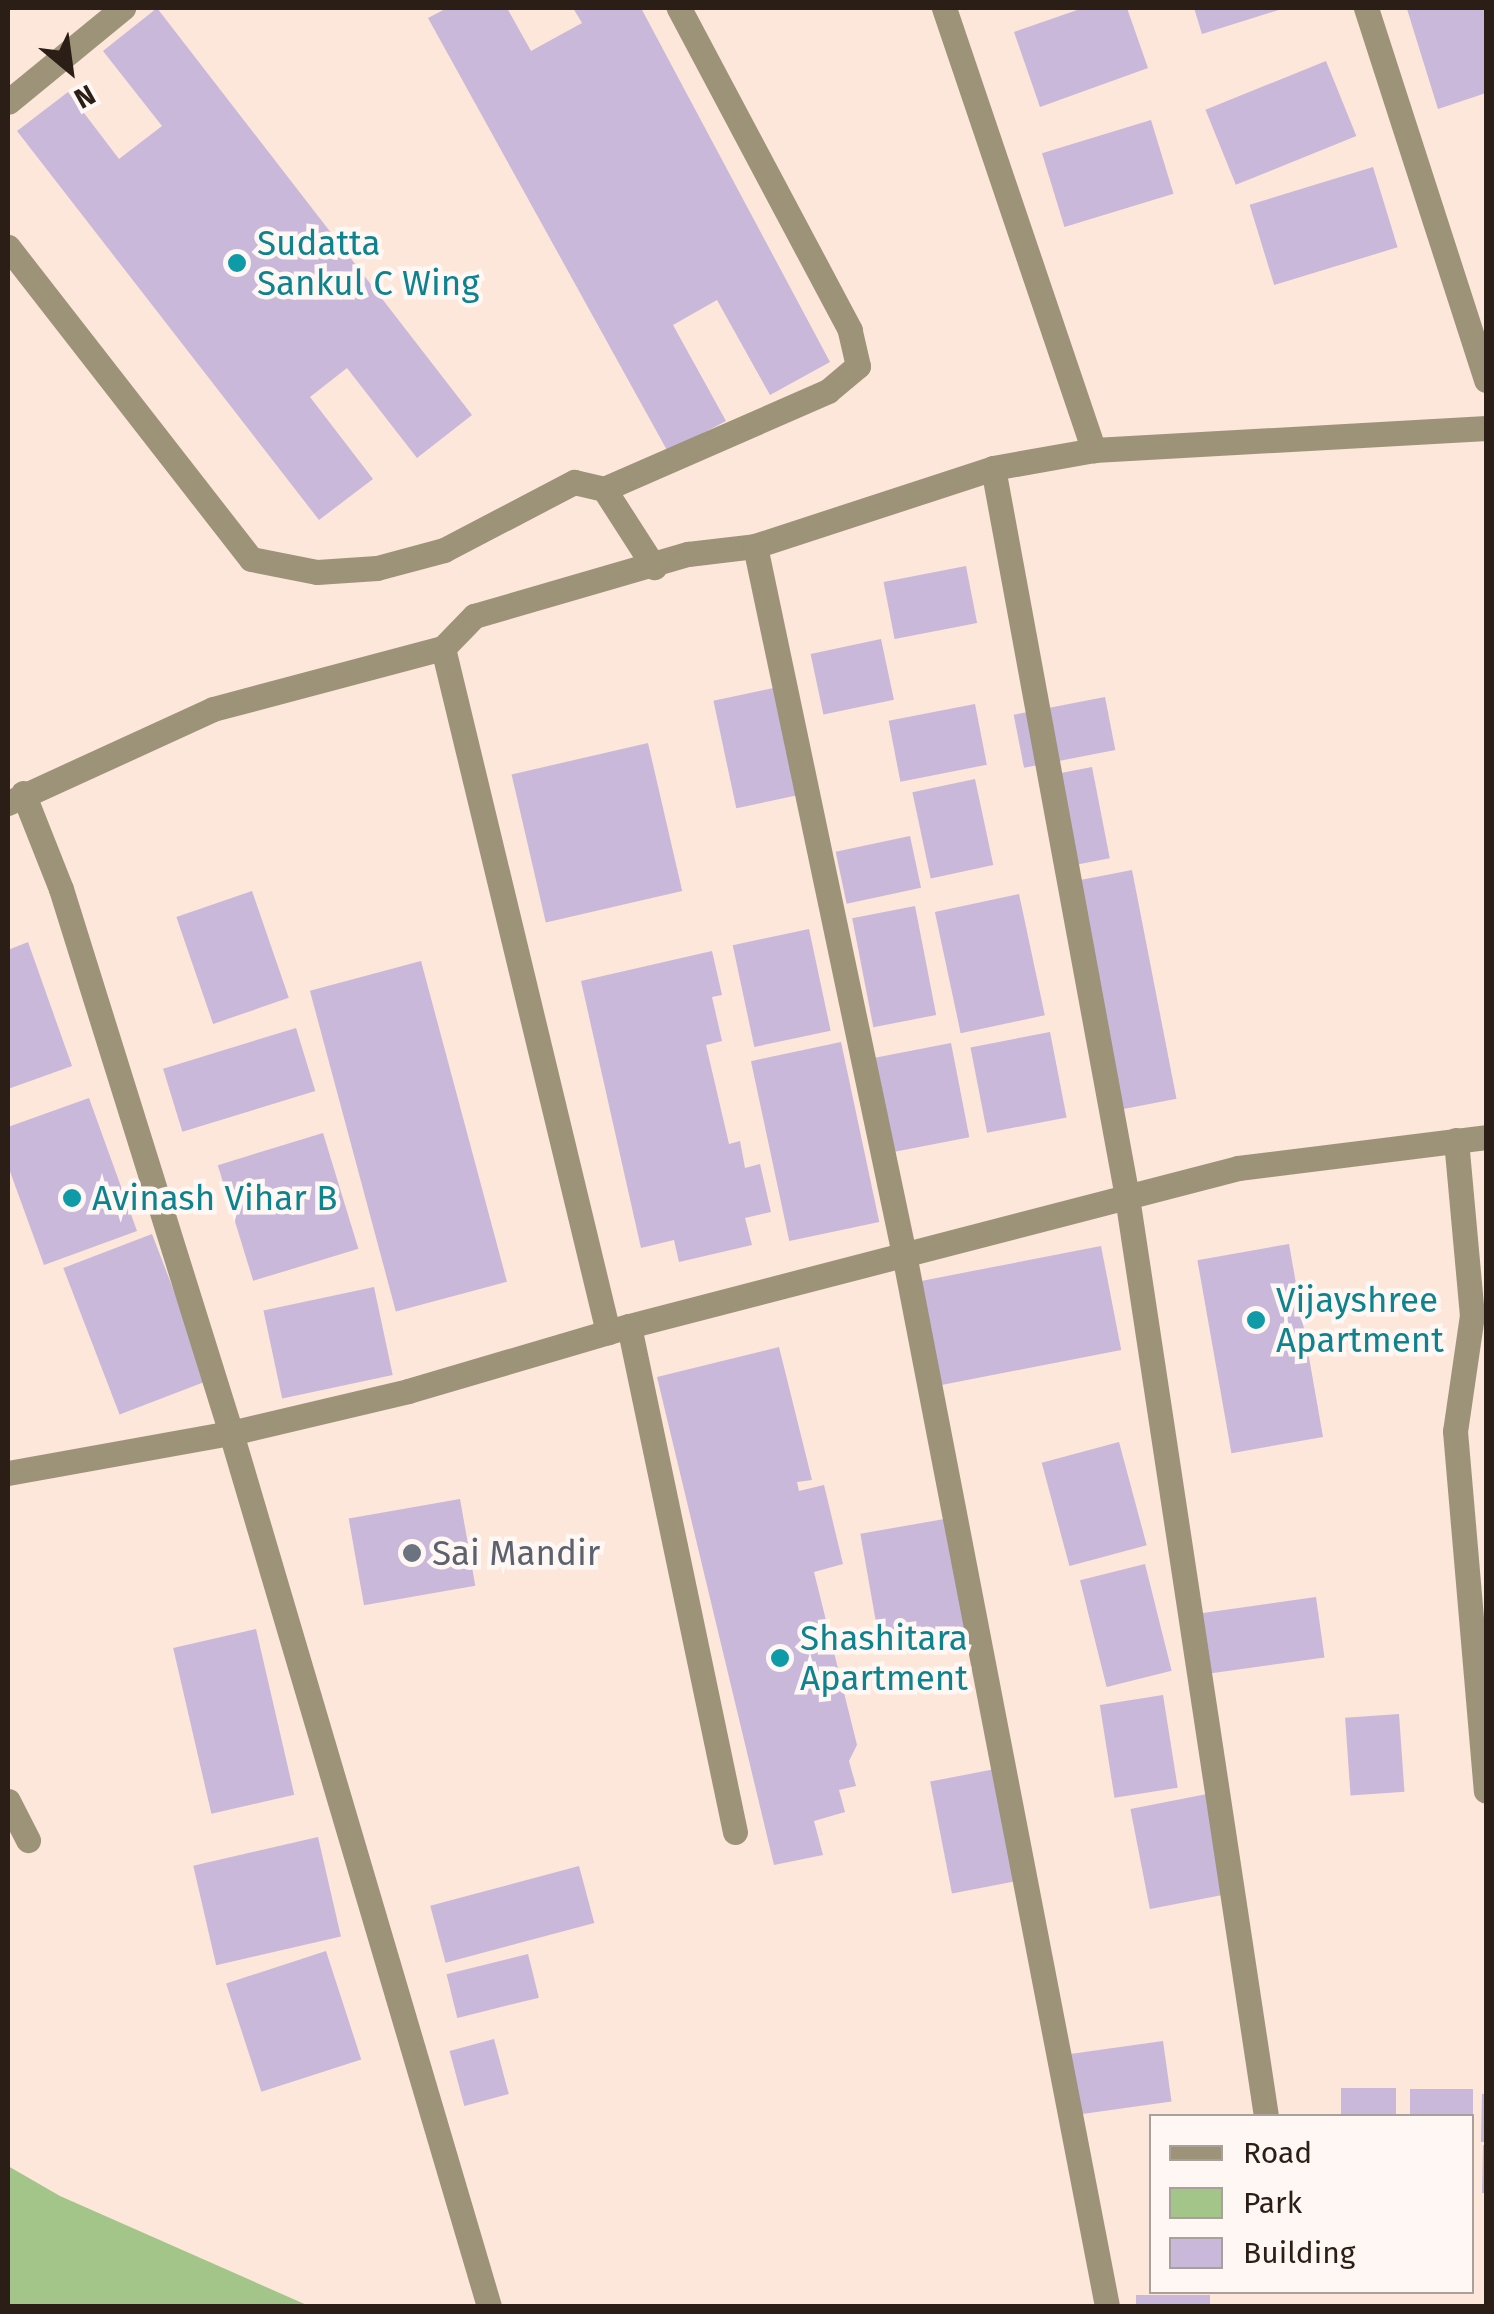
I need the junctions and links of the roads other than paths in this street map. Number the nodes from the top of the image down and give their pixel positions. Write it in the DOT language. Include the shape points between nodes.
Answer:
graph roads {
  1 [pos="123,8"];
  2 [pos="679,8"];
  3 [pos="944,8"];
  4 [pos="1366,8"];
  5 [pos="8,102"];
  6 [pos="8,247"];
  7 [pos="1486,380"];
  8 [pos="1486,428"];
  9 [pos="1094,450"];
  10 [pos="992,468"];
  11 [pos="604,490"];
  12 [pos="755,546"];
  13 [pos="654,567"];
  14 [pos="443,648"];
  15 [pos="15,798"];
  16 [pos="1486,1136"];
  17 [pos="1456,1140"];
  18 [pos="1126,1197"];
  19 [pos="904,1254"];
  20 [pos="618,1329"];
  21 [pos="1478,1347"];
  22 [pos="231,1433"];
  23 [pos="8,1473"];
  24 [pos="1486,1791"];
  25 [pos="8,1801"];
  26 [pos="735,1832"];
  27 [pos="28,1840"];
  28 [pos="1266,2114"];
  29 [pos="489,2306"];
  30 [pos="1106,2306"];
  1 -- 5 [label="street"];
  2 -- 11 [label="street" via="850,330 858,366 828,392"];
  3 -- 9 [label="street"];
  4 -- 7 [label="street"];
  6 -- 11 [label="street" via="251,560 318,572 377,568 444,550 574,482"];
  8 -- 9 [label="street"];
  9 -- 10 [label="street"];
  10 -- 12 [label="street"];
  10 -- 18 [label="street"];
  11 -- 13 [label="street"];
  12 -- 13 [label="street" via="688,554"];
  12 -- 19 [label="street"];
  13 -- 14 [label="street" via="474,616"];
  14 -- 15 [label="street" via="213,709"];
  14 -- 20 [label="street"];
  15 -- 22 [label="street" via="61,889"];
  16 -- 17 [label="street"];
  17 -- 18 [label="street" via="1238,1168"];
  17 -- 21 [label="street"];
  18 -- 19 [label="street"];
  18 -- 28 [label="street"];
  19 -- 20 [label="street"];
  19 -- 30 [label="street"];
  20 -- 22 [label="street" via="408,1391"];
  20 -- 26 [label="street"];
  21 -- 24 [label="street" via="1455,1431"];
  22 -- 23 [label="street"];
  22 -- 29 [label="street"];
  25 -- 27 [label="street"];
}
